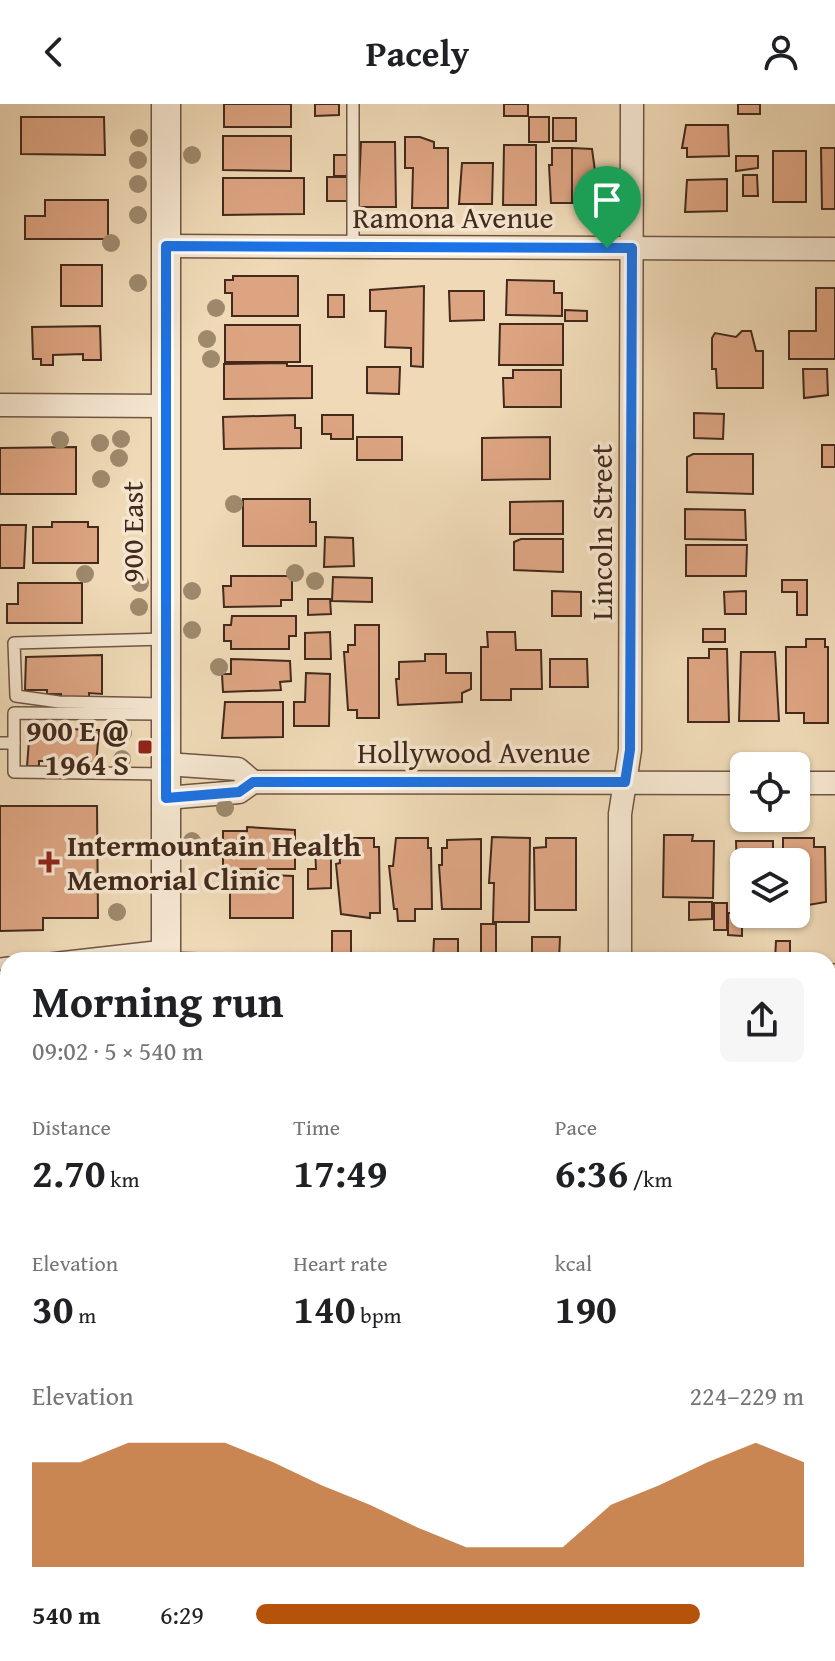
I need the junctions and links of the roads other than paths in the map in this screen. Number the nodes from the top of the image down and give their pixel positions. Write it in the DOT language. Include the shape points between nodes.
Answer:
graph roads {
  1 [pos="166,104"];
  2 [pos="353,104"];
  3 [pos="632,104"];
  4 [pos="166,246"];
  5 [pos="353,247"];
  6 [pos="632,248"];
  7 [pos="835,249"];
  8 [pos="0,405"];
  9 [pos="166,406"];
  10 [pos="166,639"];
  11 [pos="166,709"];
  12 [pos="0,743"];
  13 [pos="14,743"];
  14 [pos="166,779"];
  15 [pos="253,782"];
  16 [pos="625,782"];
  17 [pos="730,783"];
  18 [pos="810,783"];
  19 [pos="835,783"];
  20 [pos="166,952"];
  21 [pos="620,952"];
  1 -- 4 [label="street, 900 East"];
  2 -- 5 [label="lane"];
  3 -- 6 [label="street, Lincoln Street"];
  4 -- 5 [label="street, Ramona Avenue"];
  4 -- 9 [label="street, 900 East"];
  5 -- 6 [label="street, Ramona Avenue"];
  6 -- 7 [label="street, Ramona Avenue"];
  6 -- 16 [label="street, Lincoln Street" via="630,734"];
  8 -- 9 [label="street"];
  9 -- 10 [label="street, 900 East"];
  10 -- 11 [label="street, 900 East"];
  10 -- 11 [label="lane" via="14,643 16,696"];
  11 -- 13 [label="lane" via="14,713"];
  11 -- 14 [label="street, 900 East"];
  12 -- 13 [label="lane"];
  13 -- 14 [label="lane" via="14,772"];
  14 -- 15 [label="street, Hollywood Avenue" via="239,792"];
  14 -- 15 [label="street, Hollywood Avenue" via="238,769"];
  14 -- 20 [label="street, 900 East"];
  15 -- 16 [label="street, Hollywood Avenue"];
  16 -- 17 [label="street, Hollywood Avenue"];
  16 -- 21 [label="street, Lincoln Street" via="620,814"];
  18 -- 19 [label="street"];
}
